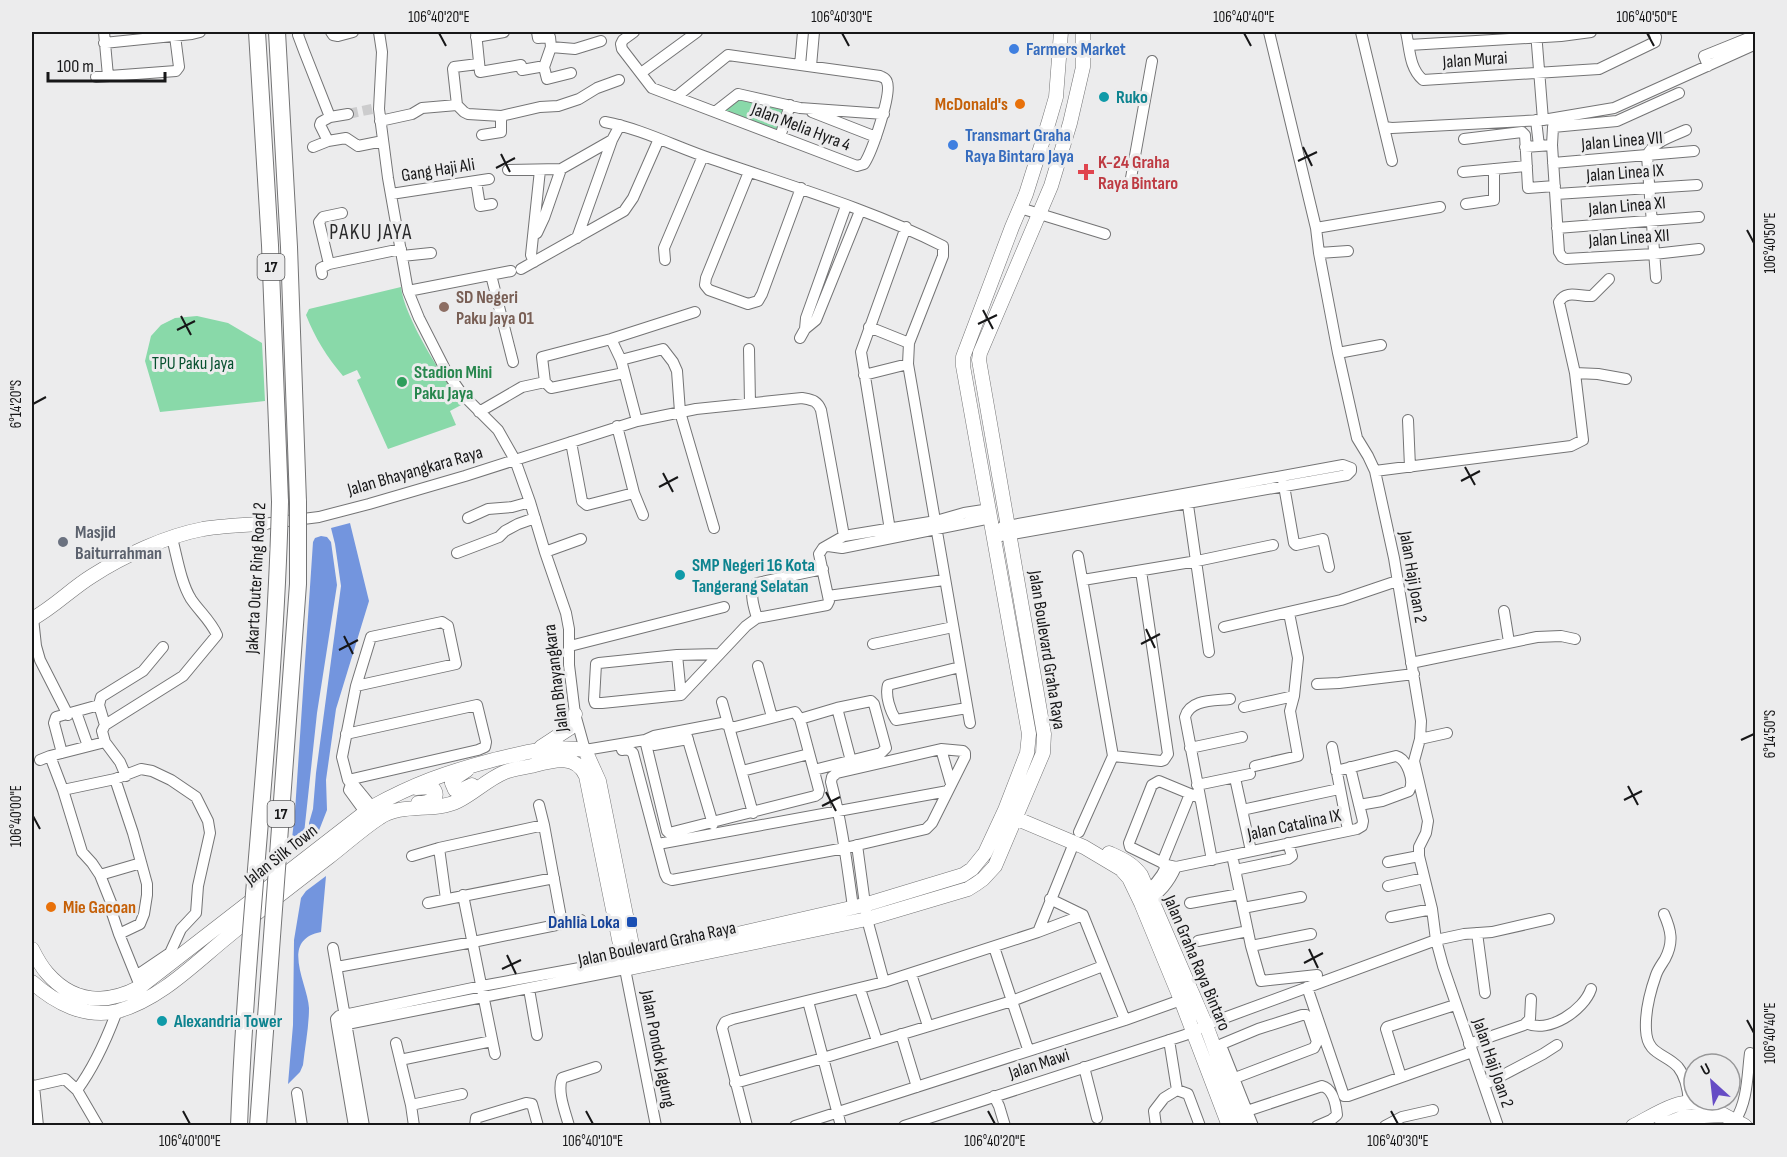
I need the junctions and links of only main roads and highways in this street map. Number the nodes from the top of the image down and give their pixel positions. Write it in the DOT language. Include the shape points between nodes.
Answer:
graph roads {
  1 [pos="257,32"];
  2 [pos="278,32"];
  3 [pos="1061,32"];
  4 [pos="1083,32"];
  5 [pos="263,524"];
  6 [pos="32,615"];
  7 [pos="576,714"];
  8 [pos="536,749"];
  9 [pos="585,750"];
  10 [pos="473,765"];
  11 [pos="486,782"];
  12 [pos="399,792"];
  13 [pos="399,811"];
  14 [pos="1015,818"];
  15 [pos="1144,897"];
  16 [pos="32,949"];
  17 [pos="629,966"];
  18 [pos="32,982"];
  19 [pos="1195,1030"];
  20 [pos="1737,1121"];
  21 [pos="239,1125"];
  22 [pos="258,1125"];
  23 [pos="1230,1125"];
  24 [pos="1243,1125"];
  25 [pos="1632,1125"];
  26 [pos="1661,1125"];
  1 -- 21 [label="highway, Jakarta Outer Ring Road 2 / 17, bridge" via="280,502 278,586 250,927"];
  2 -- 22 [label="highway, 17, bridge" via="298,584"];
  3 -- 17 [label="main road, Jalan Boulevard Graha Raya" via="1056,97 1040,153 963,357 1029,734 1027,753 990,843 979,862 963,875"];
  4 -- 14 [label="main road, Jalan Boulevard Graha Raya" via="1083,67 1051,186 979,360 1044,734 1043,753"];
  5 -- 6 [label="main road, Jalan Bhayangkara Raya" via="202,529 172,538 90,576 51,607"];
  7 -- 8 [label="main road" via="570,728"];
  8 -- 9 [label="main road, Jalan Silk Town"];
  8 -- 10 [label="main road, Jalan Silk Town"];
  9 -- 17 [label="main road, Jalan Bhayangkara" via="598,781"];
  10 -- 11 [label="main road" via="455,778 455,790"];
  10 -- 12 [label="main road, Jalan Silk Town"];
  11 -- 13 [label="main road, Jalan Silk Town" via="444,806"];
  11 -- 17 [label="main road, Jalan Silk Town" via="506,772 557,759 581,766"];
  12 -- 13 [label="main road" via="432,787 436,794 428,802"];
  12 -- 16 [label="main road, Jalan Silk Town" via="368,810 125,994 109,999 71,994 47,973"];
  13 -- 18 [label="main road, Jalan Silk Town" via="382,816 142,1002 117,1011 89,1012 63,1005"];
  14 -- 15 [label="main road, Jalan Graha Raya Bintaro" via="1128,862 1141,875"];
  14 -- 17 [label="main road, Jalan Boulevard Graha Raya" via="995,866 968,889 867,919"];
  15 -- 19 [label="main road, Jalan Graha Raya Bintaro"];
  15 -- 19 [label="main road, Jalan Graha Raya Bintaro"];
  19 -- 23 [label="main road, Jalan Graha Raya Bintaro"];
  19 -- 24 [label="main road, Jalan Graha Raya Bintaro"];
  20 -- 25 [label="main road" via="1701,1103 1689,1102"];
  20 -- 26 [label="main road" via="1684,1117"];
}
